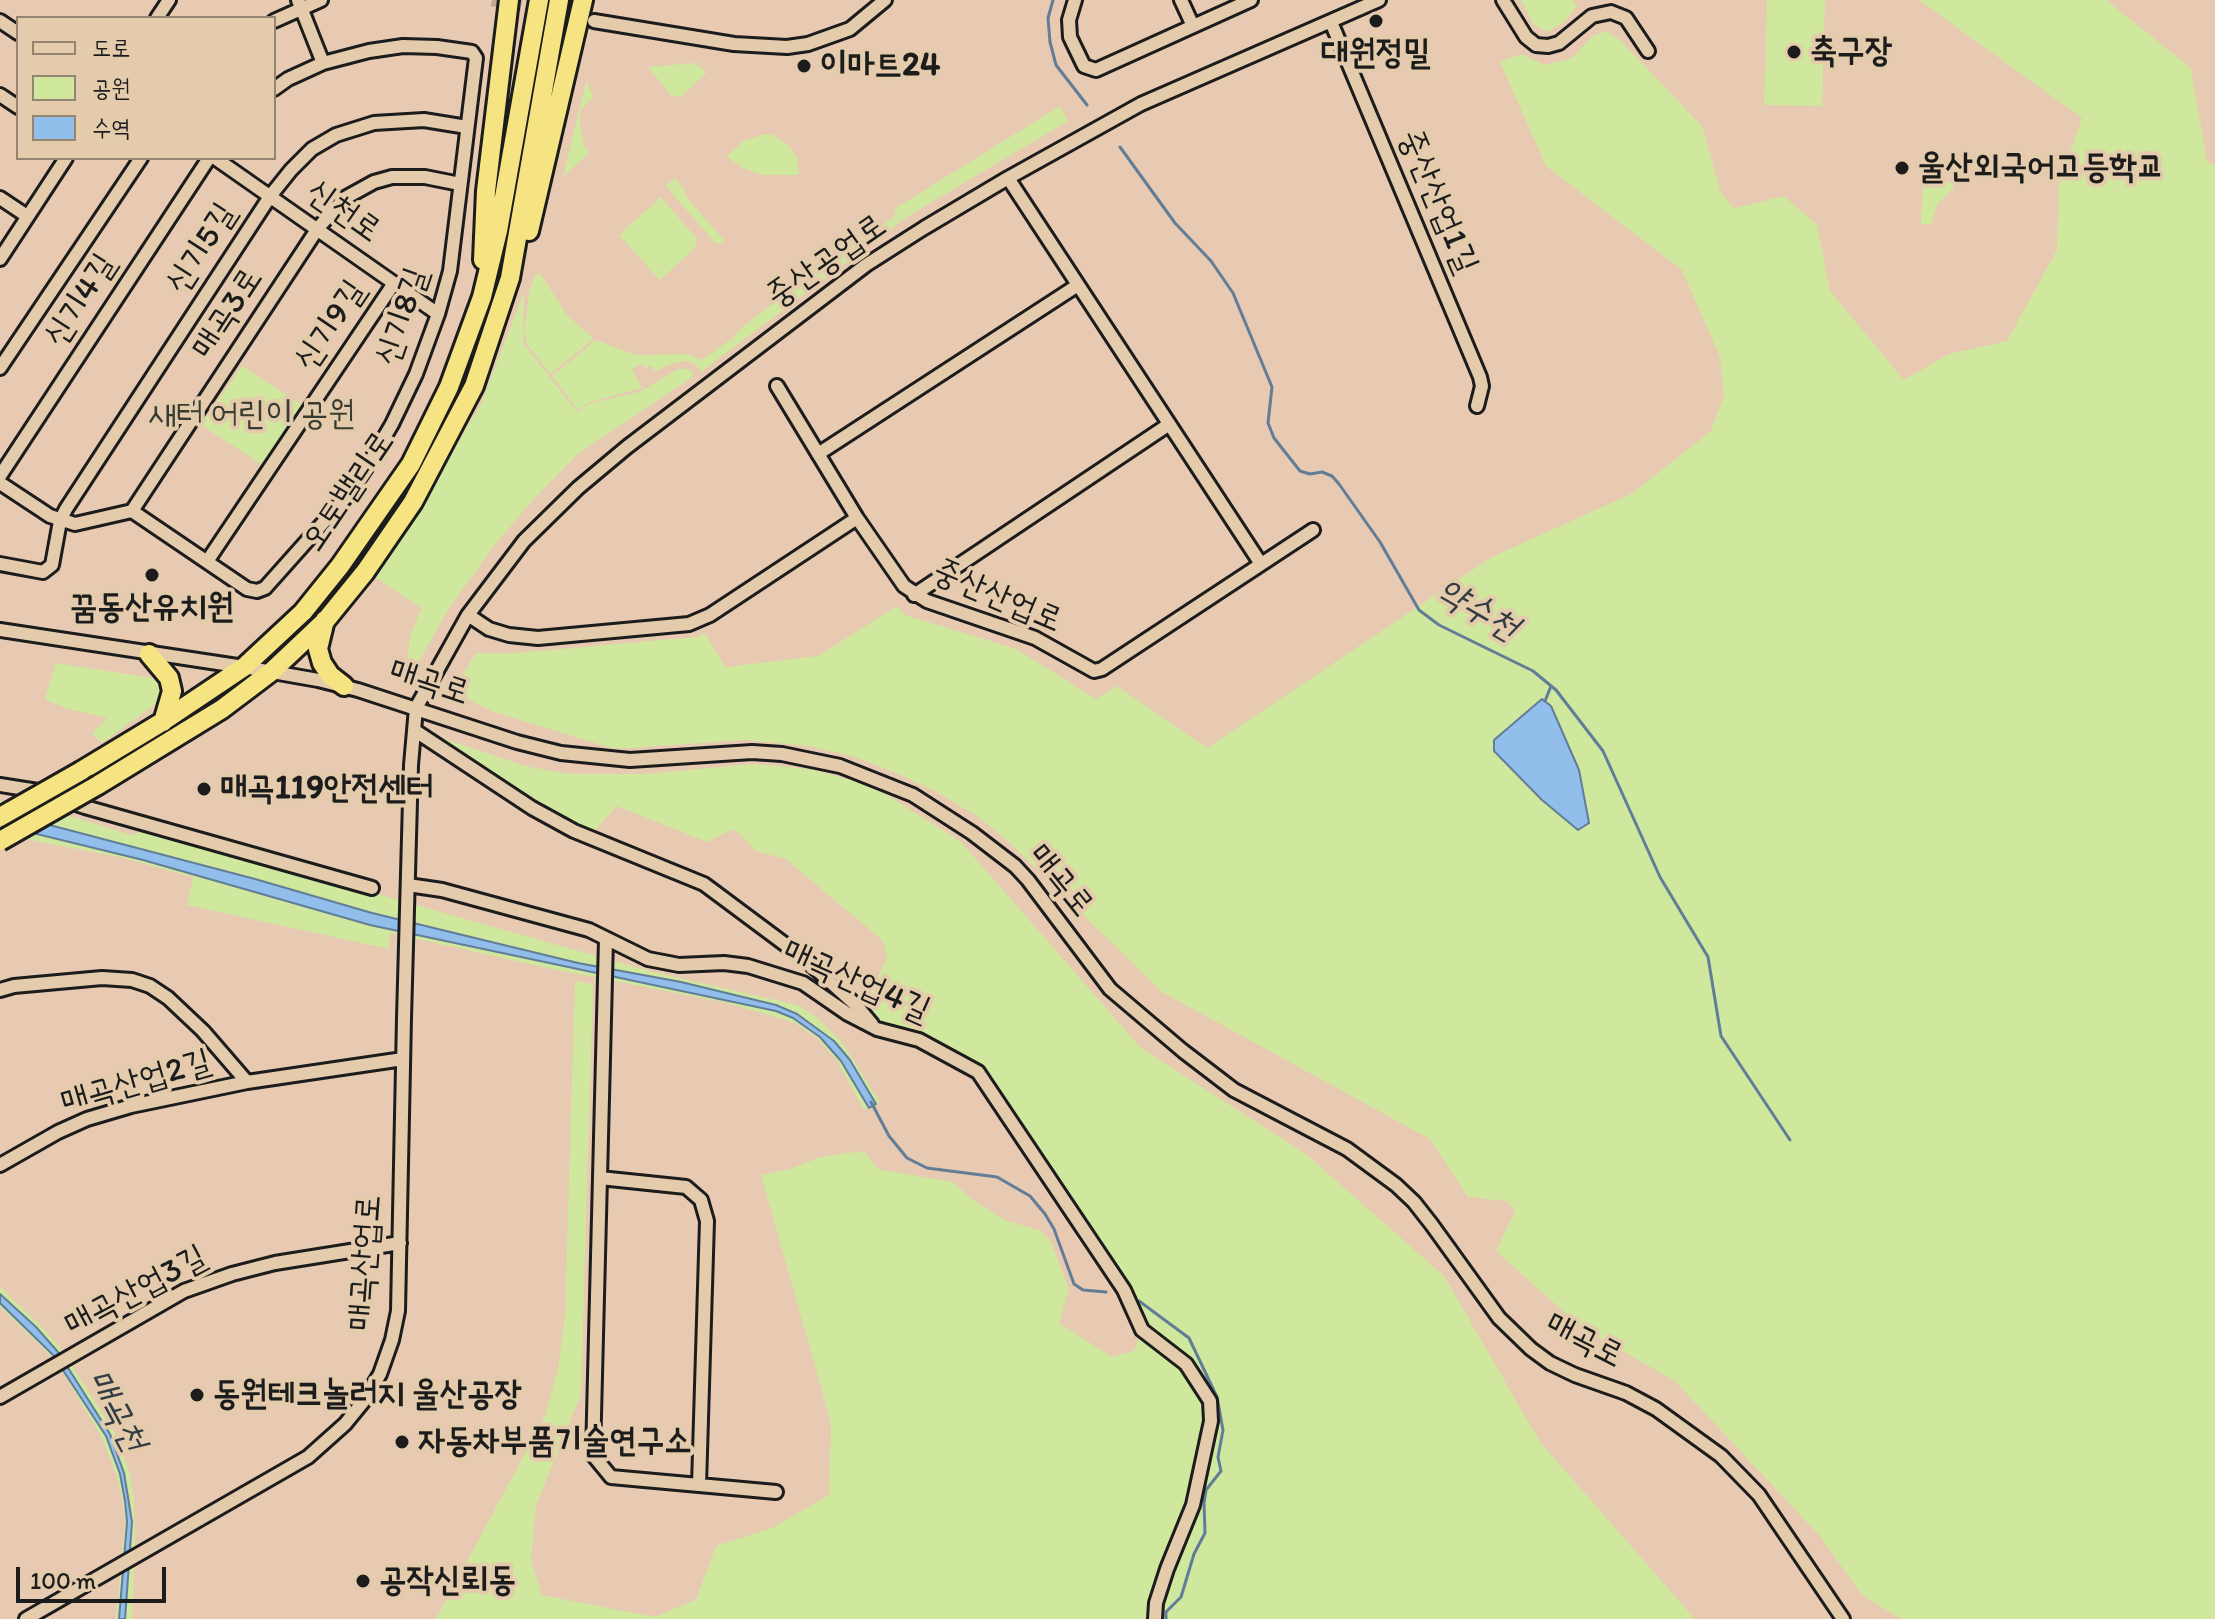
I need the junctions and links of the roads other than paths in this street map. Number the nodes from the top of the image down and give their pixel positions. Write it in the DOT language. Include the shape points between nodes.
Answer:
graph roads {
  1 [pos="321,0"];
  2 [pos="509,0"];
  3 [pos="539,0"];
  4 [pos="559,0"];
  5 [pos="583,0"];
  6 [pos="885,0"];
  7 [pos="1075,0"];
  8 [pos="1181,0"];
  9 [pos="1251,0"];
  10 [pos="1379,0"];
  11 [pos="1503,0"];
  12 [pos="300,4"];
  13 [pos="276,20"];
  14 [pos="594,21"];
  15 [pos="1331,22"];
  16 [pos="1193,26"];
  17 [pos="1648,51"];
  18 [pos="323,63"];
  19 [pos="276,88"];
  20 [pos="467,127"];
  21 [pos="65,160"];
  22 [pos="140,160"];
  23 [pos="211,160"];
  24 [pos="215,160"];
  25 [pos="1008,178"];
  26 [pos="460,184"];
  27 [pos="271,195"];
  28 [pos="0,198"];
  29 [pos="27,216"];
  30 [pos="318,228"];
  31 [pos="0,259"];
  32 [pos="510,278"];
  33 [pos="394,283"];
  34 [pos="1078,285"];
  35 [pos="482,297"];
  36 [pos="438,314"];
  37 [pos="0,368"];
  38 [pos="777,386"];
  39 [pos="1477,406"];
  40 [pos="1168,425"];
  41 [pos="818,454"];
  42 [pos="0,476"];
  43 [pos="0,483"];
  44 [pos="132,511"];
  45 [pos="857,518"];
  46 [pos="60,521"];
  47 [pos="1313,530"];
  48 [pos="208,560"];
  49 [pos="0,564"];
  50 [pos="1261,564"];
  51 [pos="914,595"];
  52 [pos="468,615"];
  53 [pos="326,620"];
  54 [pos="0,630"];
  55 [pos="149,654"];
  56 [pos="244,667"];
  57 [pos="271,672"];
  58 [pos="344,686"];
  59 [pos="416,708"];
  60 [pos="162,722"];
  61 [pos="414,730"];
  62 [pos="0,785"];
  63 [pos="0,817"];
  64 [pos="0,841"];
  65 [pos="372,888"];
  66 [pos="408,892"];
  67 [pos="606,944"];
  68 [pos="0,990"];
  69 [pos="877,1029"];
  70 [pos="403,1059"];
  71 [pos="247,1082"];
  72 [pos="0,1165"];
  73 [pos="600,1178"];
  74 [pos="400,1243"];
  75 [pos="0,1397"];
  76 [pos="699,1485"];
  77 [pos="776,1492"];
  78 [pos="26,1619"];
  79 [pos="1155,1619"];
  80 [pos="1843,1619"];
  1 -- 12 [label="street"];
  2 -- 35 [label="highway" via="486,191"];
  3 -- 35 [label="highway, 오토밸리로"];
  4 -- 32 [label="highway, 오토밸리로"];
  5 -- 32 [label="highway" via="528,234"];
  6 -- 14 [label="street" via="850,29 787,47 734,44"];
  7 -- 16 [label="street" via="1070,37 1090,70"];
  8 -- 16 [label="street"];
  9 -- 16 [label="street"];
  10 -- 15 [label="street, 중산공업로"];
  11 -- 17 [label="street" via="1536,45 1559,43 1592,16 1608,11 1626,18"];
  12 -- 13 [label="street"];
  12 -- 18 [label="street"];
  15 -- 25 [label="street, 중산공업로" via="1141,104"];
  15 -- 39 [label="street, 중산산업1길" via="1480,377"];
  18 -- 19 [label="street"];
  18 -- 20 [label="street, 신기8길" via="403,46 472,52 476,58"];
  20 -- 26 [label="street, 신기8길"];
  20 -- 27 [label="street, 신기5길" via="410,120 351,129 312,149"];
  21 -- 29 [label="street"];
  22 -- 37 [label="street"];
  23 -- 42 [label="street, 신기4길"];
  24 -- 27 [label="street, 신천로"];
  25 -- 34 [label="street"];
  25 -- 52 [label="street, 중산공업로" via="866,265 627,447 539,525"];
  26 -- 30 [label="street, 매곡3로" via="408,175 374,182 345,198"];
  26 -- 36 [label="street, 신기8길" via="450,271"];
  27 -- 30 [label="street, 신천로"];
  27 -- 46 [label="street, 신기5길"];
  28 -- 29 [label="street"];
  29 -- 31 [label="street"];
  30 -- 33 [label="street, 신천로"];
  30 -- 44 [label="street, 매곡3로"];
  32 -- 53 [label="highway, 오토밸리로" via="474,386 438,458 391,537"];
  33 -- 36 [label="street, 신천로"];
  33 -- 48 [label="street, 신기9길"];
  34 -- 40 [label="street"];
  34 -- 41 [label="street"];
  35 -- 56 [label="highway, 오토밸리로" via="449,387 411,464 303,612"];
  36 -- 48 [label="street, 신기8길" via="392,424 347,496 297,555 257,591"];
  38 -- 41 [label="street, 중산산업로"];
  40 -- 50 [label="street"];
  40 -- 51 [label="street"];
  41 -- 45 [label="street, 중산산업로"];
  43 -- 46 [label="street"];
  44 -- 46 [label="street" via="75,524"];
  44 -- 48 [label="street, 신기8길"];
  45 -- 51 [label="street, 중산산업로"];
  45 -- 52 [label="street" via="689,624 538,638 499,632"];
  46 -- 49 [label="street" via="52,565 43,572"];
  47 -- 50 [label="street, 중산산업로"];
  50 -- 51 [label="street, 중산산업로" via="1094,671 1035,638"];
  52 -- 59 [label="street, 중산공업로"];
  53 -- 57 [label="highway, 오토밸리로"];
  53 -- 58 [label="highway" via="318,649 330,675"];
  54 -- 55 [label="street, 매곡로"];
  55 -- 56 [label="street, 매곡로"];
  55 -- 60 [label="highway" via="169,678 172,691"];
  56 -- 57 [label="street, 매곡로"];
  56 -- 60 [label="highway, 오토밸리로"];
  57 -- 58 [label="street, 매곡로"];
  57 -- 64 [label="highway, 오토밸리로, bridge" via="222,709"];
  58 -- 59 [label="street, 매곡로"];
  59 -- 61 [label="street"];
  59 -- 80 [label="street, 매곡로" via="517,742 581,756 630,760 752,752 812,760 913,795 994,848 1028,880 1110,989 1137,1014 1234,1090 1347,1149 1414,1202 1522,1341 1550,1363 1656,1409 1721,1456 1759,1495"];
  60 -- 63 [label="highway, 오토밸리로, bridge"];
  61 -- 66 [label="street"];
  61 -- 69 [label="street" via="574,831 704,884 806,960"];
  62 -- 65 [label="street" via="38,791"];
  66 -- 67 [label="street, 매곡산업4길" via="442,890 589,930"];
  66 -- 70 [label="street, 매곡산업로"];
  67 -- 69 [label="street, 매곡산업4길" via="648,959 748,966 803,983"];
  67 -- 73 [label="street"];
  68 -- 71 [label="street" via="102,978 150,986 203,1031"];
  69 -- 79 [label="street, 매곡산업4길" via="919,1040 978,1072 1124,1290 1142,1330 1186,1364 1210,1401 1211,1421 1193,1505 1167,1569"];
  70 -- 71 [label="street, 매곡산업2길"];
  70 -- 74 [label="street, 매곡산업로"];
  71 -- 72 [label="street, 매곡산업2길" via="87,1119"];
  73 -- 76 [label="street" via="686,1187 701,1200 707,1221"];
  73 -- 76 [label="street" via="593,1455 611,1477"];
  74 -- 75 [label="street, 매곡산업3길" via="306,1257 184,1291"];
  74 -- 78 [label="street, 매곡산업로" via="392,1340 380,1374 345,1424 308,1457"];
  76 -- 77 [label="street"];
}
